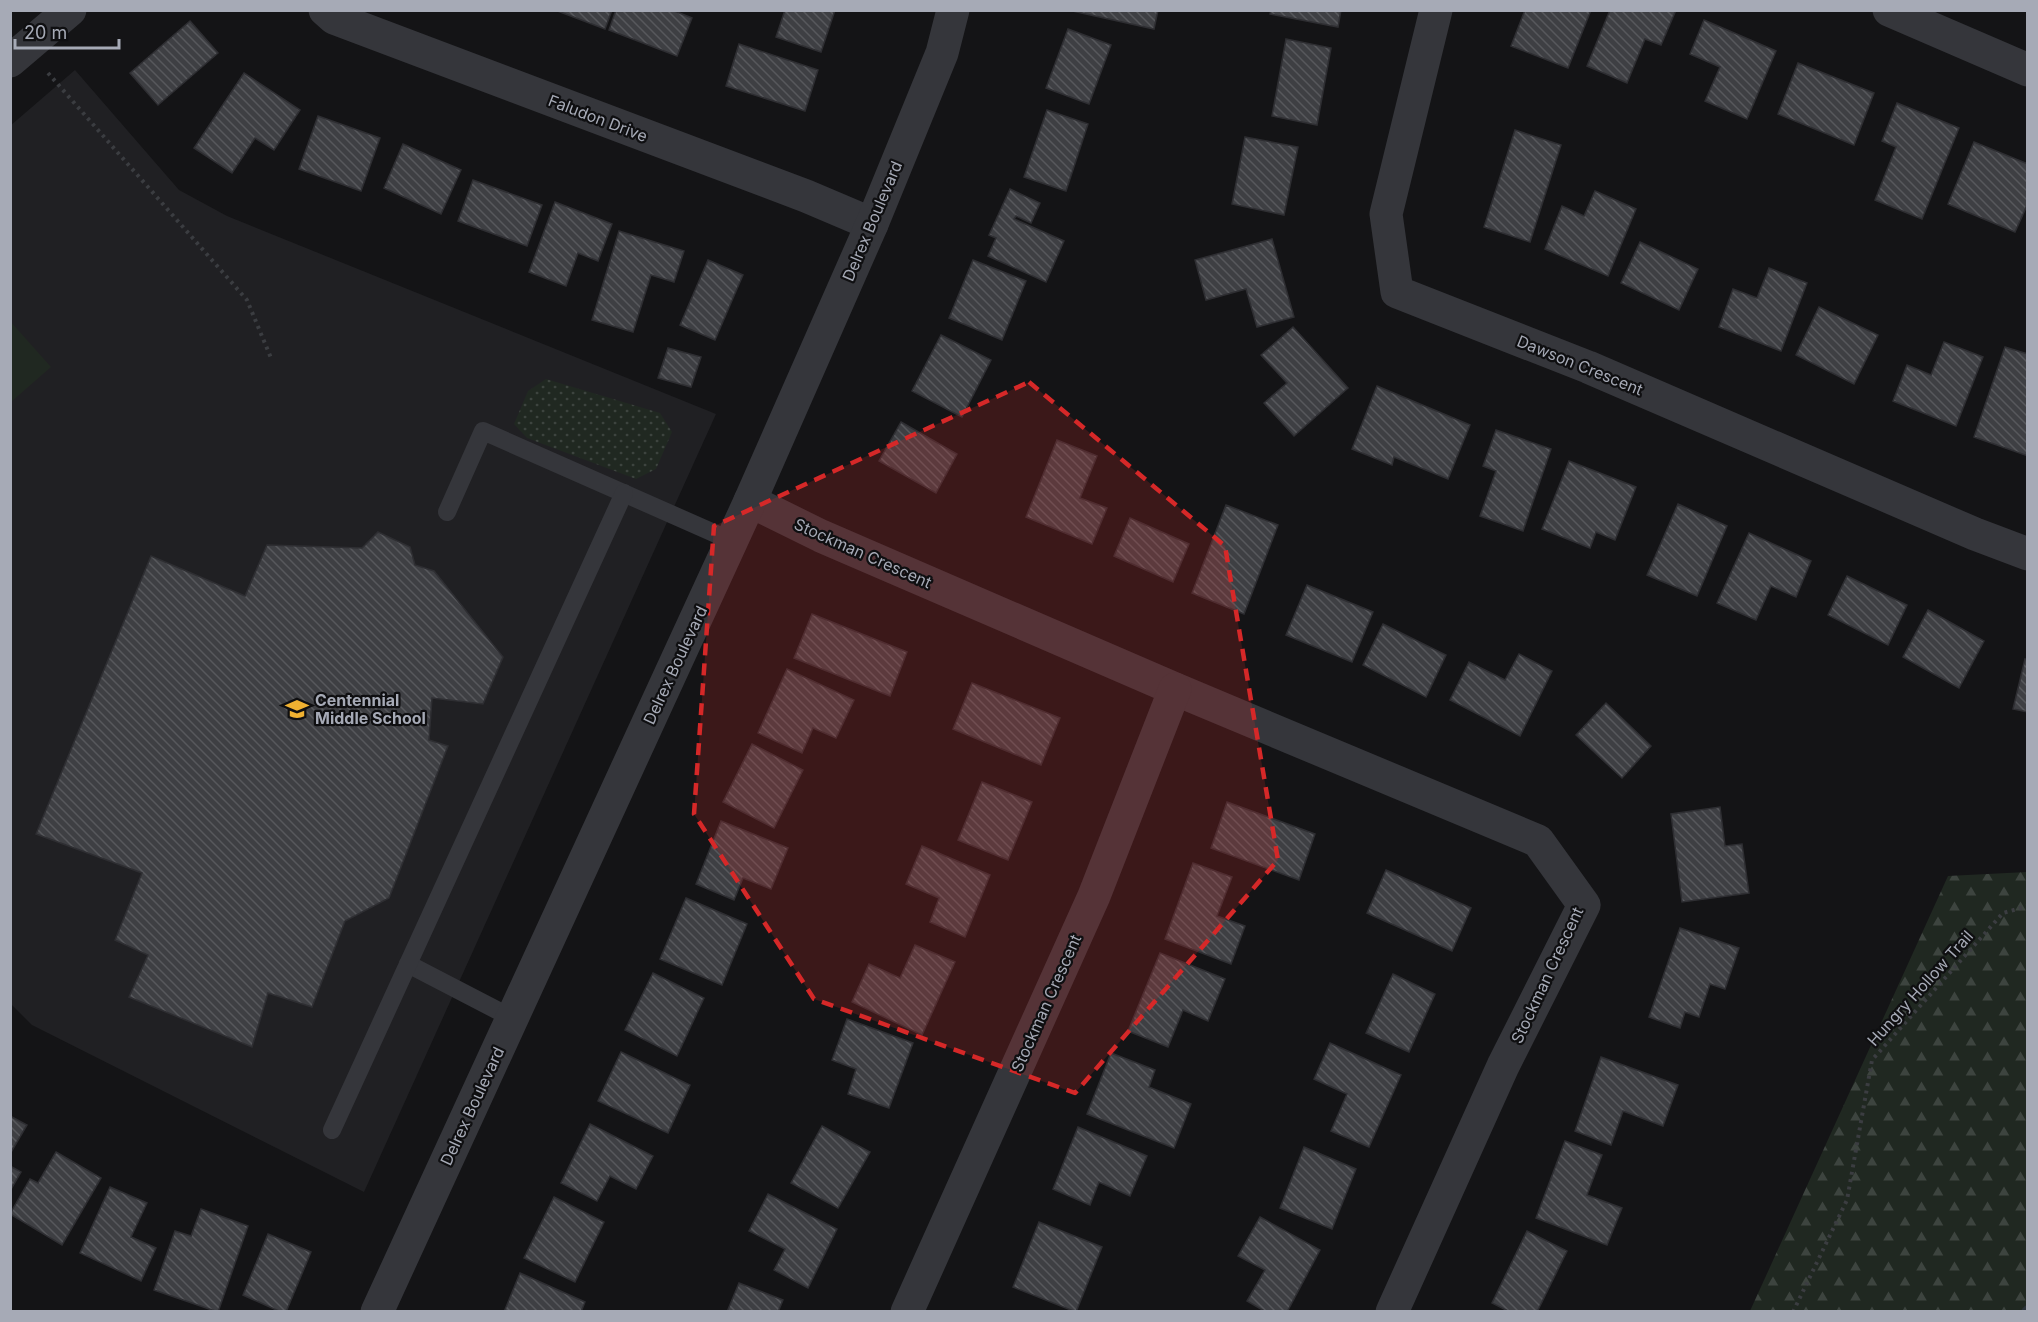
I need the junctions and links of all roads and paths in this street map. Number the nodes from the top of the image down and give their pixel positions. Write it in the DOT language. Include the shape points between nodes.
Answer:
graph roads {
  1 [pos="69,10"];
  2 [pos="325,10"];
  3 [pos="954,10"];
  4 [pos="1436,10"];
  5 [pos="1889,10"];
  6 [pos="18,54"];
  7 [pos="2028,70"];
  8 [pos="872,224"];
  9 [pos="271,358"];
  10 [pos="624,494"];
  11 [pos="750,501"];
  12 [pos="447,512"];
  13 [pos="732,541"];
  14 [pos="2028,554"];
  15 [pos="1175,689"];
  16 [pos="2028,906"];
  17 [pos="408,964"];
  18 [pos="512,1018"];
  19 [pos="332,1130"];
  20 [pos="377,1311"];
  21 [pos="907,1311"];
  22 [pos="1392,1311"];
  23 [pos="1792,1311"];
  1 -- 6 [label="street"];
  2 -- 8 [label="street, Faludon Drive" via="334,18"];
  3 -- 8 [label="street, Delrex Boulevard" via="942,53"];
  4 -- 14 [label="street, Dawson Crescent" via="1386,214 1397,292 1588,367"];
  5 -- 7 [label="street"];
  6 -- 9 [label="path" via="247,300"];
  8 -- 11 [label="street, Delrex Boulevard"];
  10 -- 12 [label="lane" via="483,430"];
  10 -- 13 [label="lane"];
  10 -- 17 [label="lane"];
  11 -- 13 [label="street, Delrex Boulevard"];
  11 -- 15 [label="street, Stockman Crescent" via="821,536"];
  13 -- 18 [label="street, Delrex Boulevard"];
  15 -- 21 [label="street, Stockman Crescent" via="1094,896"];
  15 -- 22 [label="street, Stockman Crescent" via="1538,841 1584,905 1503,1066"];
  16 -- 23 [label="path, Hungry Hollow Trail" via="2003,913 1872,1060 1847,1200"];
  17 -- 18 [label="lane"];
  17 -- 19 [label="lane"];
  18 -- 20 [label="street, Delrex Boulevard"];
}
